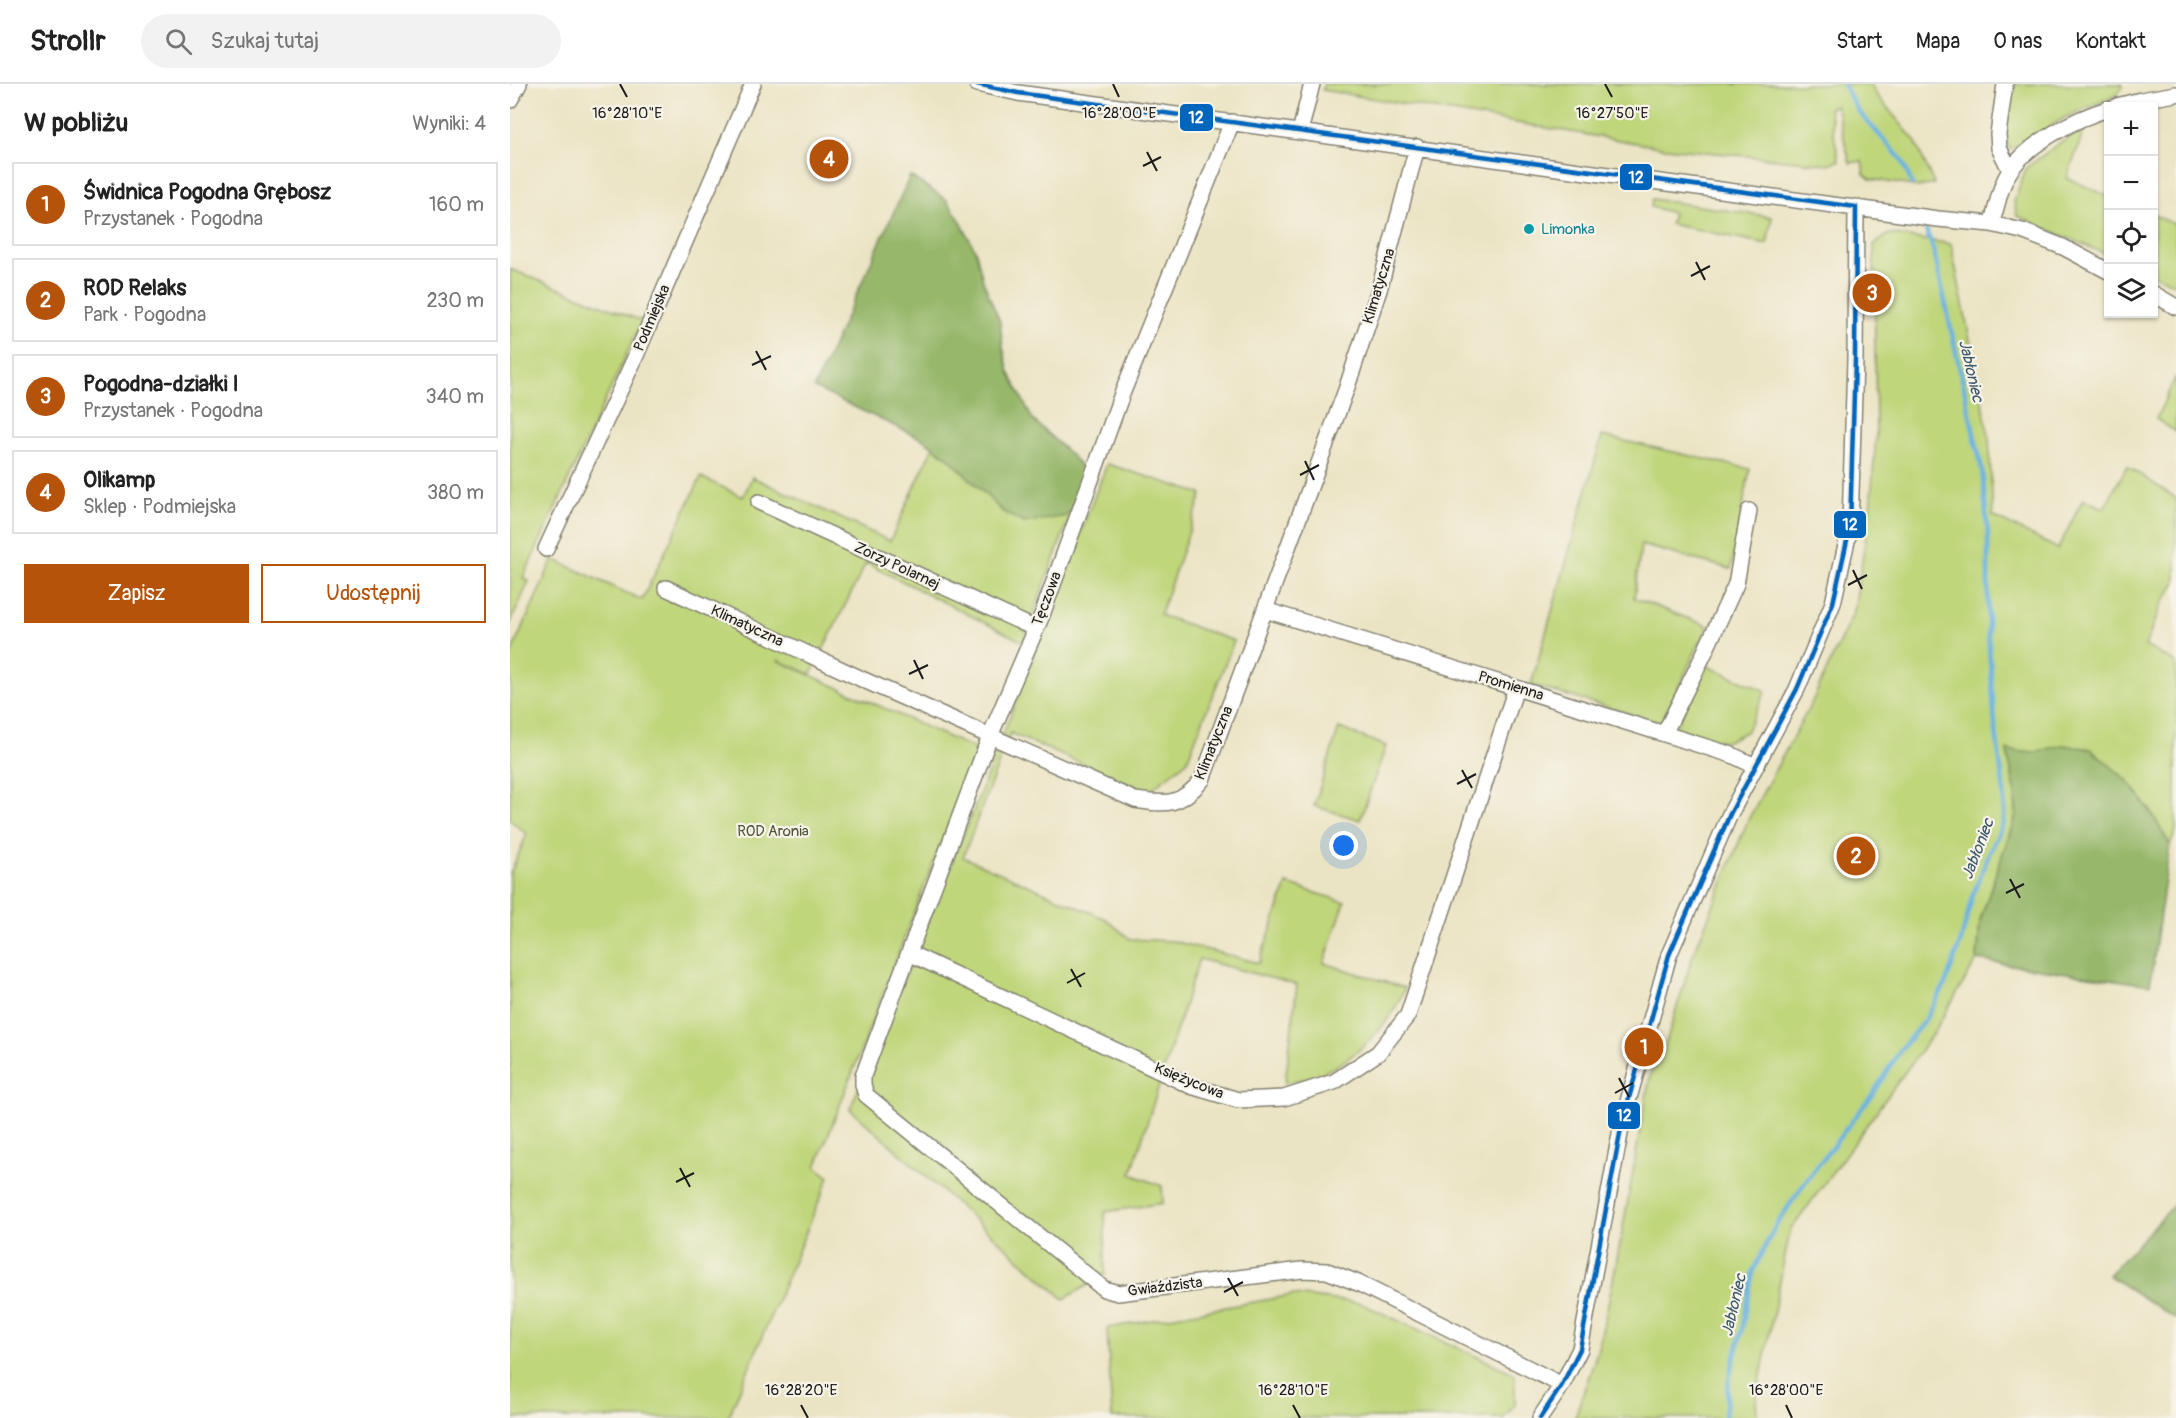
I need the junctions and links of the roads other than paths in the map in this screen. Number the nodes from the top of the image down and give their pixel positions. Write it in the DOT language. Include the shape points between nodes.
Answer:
graph roads {
  1 [pos="519,84"];
  2 [pos="753,84"];
  3 [pos="977,84"];
  4 [pos="1312,84"];
  5 [pos="2005,84"];
  6 [pos="2176,94"];
  7 [pos="510,100"];
  8 [pos="2133,102"];
  9 [pos="2104,111"];
  10 [pos="1230,128"];
  11 [pos="1300,132"];
  12 [pos="1417,147"];
  13 [pos="2010,170"];
  14 [pos="1856,207"];
  15 [pos="1991,224"];
  16 [pos="2104,269"];
  17 [pos="2158,296"];
  18 [pos="2176,307"];
  19 [pos="759,502"];
  20 [pos="1749,511"];
  21 [pos="546,549"];
  22 [pos="666,588"];
  23 [pos="1265,610"];
  24 [pos="1036,629"];
  25 [pos="1516,688"];
  26 [pos="1664,734"];
  27 [pos="990,736"];
  28 [pos="1755,766"];
  29 [pos="909,953"];
  30 [pos="864,1076"];
  31 [pos="1562,1386"];
  32 [pos="1540,1418"];
  1 -- 7 [label="street"];
  2 -- 21 [label="street, Podmiejska" via="634,360"];
  3 -- 10 [label="street"];
  4 -- 11 [label="street"];
  5 -- 13 [label="street" via="1998,141"];
  6 -- 8 [label="street"];
  9 -- 13 [label="street" via="2069,125 2030,149"];
  10 -- 11 [label="street"];
  10 -- 24 [label="street, Tęczowa" via="1122,394"];
  11 -- 12 [label="street"];
  12 -- 14 [label="street"];
  12 -- 23 [label="street, Klimatyczna" via="1379,290"];
  13 -- 15 [label="street"];
  14 -- 15 [label="street"];
  14 -- 28 [label="street" via="1850,527 1833,603 1797,689"];
  15 -- 16 [label="street" via="2062,247"];
  17 -- 18 [label="street"];
  19 -- 24 [label="street, Zorzy Polarnej"];
  20 -- 26 [label="street" via="1736,584"];
  22 -- 27 [label="street, Klimatyczna"];
  23 -- 25 [label="street, Promienna"];
  23 -- 27 [label="street, Klimatyczna" via="1202,780 1173,803 1135,800"];
  24 -- 27 [label="street, Tęczowa"];
  25 -- 26 [label="street, Promienna"];
  25 -- 29 [label="street, Księżycowa" via="1408,1015 1378,1053 1334,1082 1284,1098 1238,1101 1191,1086"];
  26 -- 28 [label="street, Promienna"];
  27 -- 29 [label="street, Tęczowa"];
  28 -- 31 [label="street" via="1669,956 1622,1123 1580,1349"];
  29 -- 30 [label="street, Tęczowa"];
  30 -- 31 [label="street, Gwiaździsta" via="866,1095 1104,1289 1118,1293 1302,1270 1327,1271 1359,1283"];
  31 -- 32 [label="street"];
}
